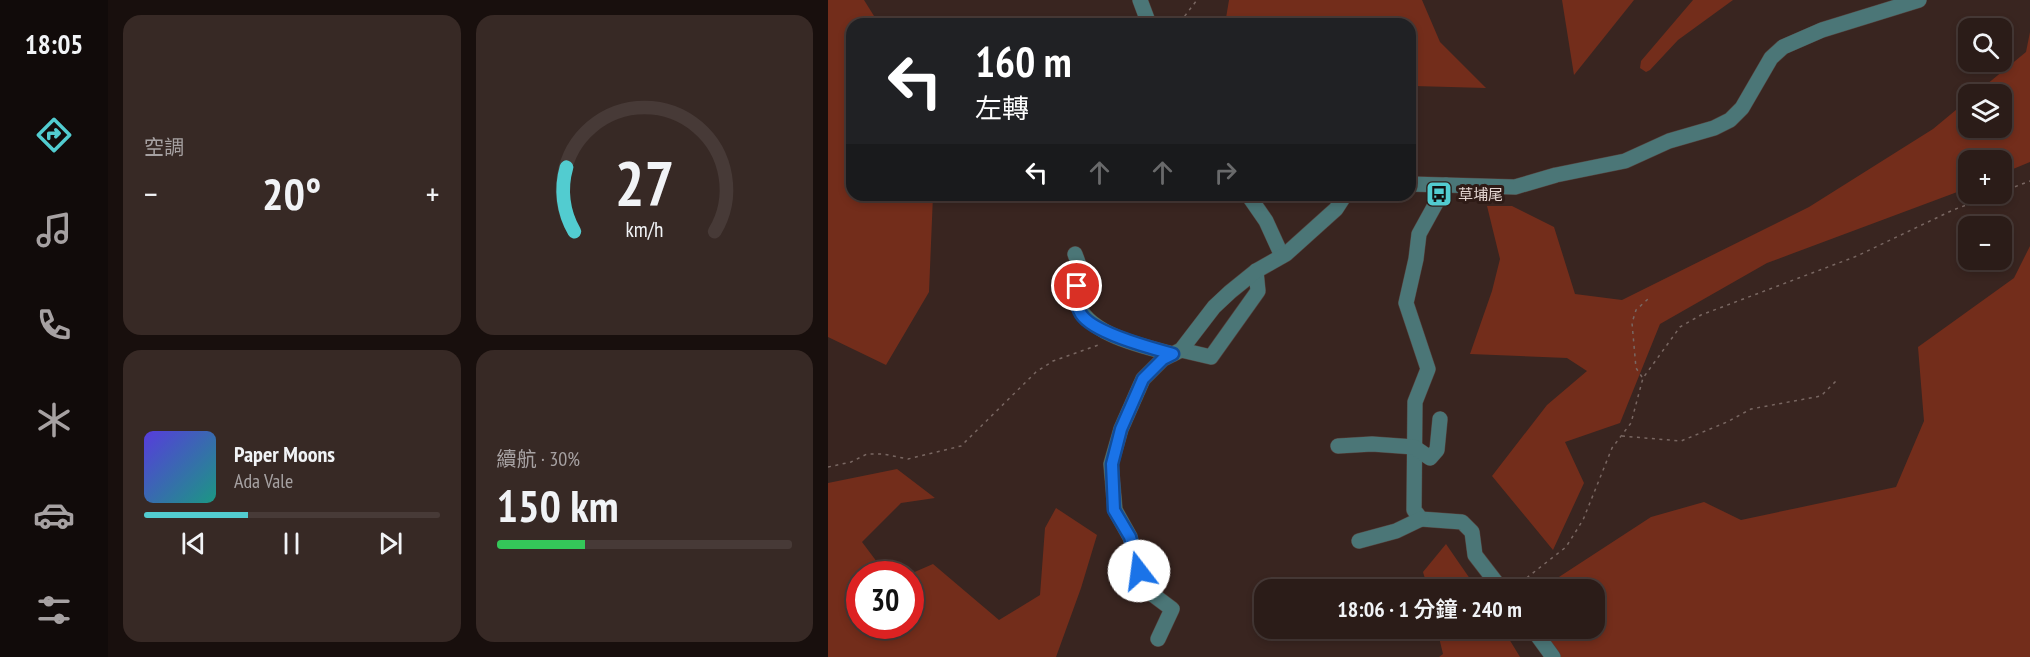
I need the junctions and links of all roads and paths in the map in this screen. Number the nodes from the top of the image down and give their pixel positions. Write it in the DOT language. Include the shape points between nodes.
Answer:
graph roads {
  1 [pos="1140,0"];
  2 [pos="1197,0"];
  3 [pos="1918,0"];
  4 [pos="1147,18"];
  5 [pos="1182,18"];
  6 [pos="2030,181"];
  7 [pos="1416,184"];
  8 [pos="1446,185"];
  9 [pos="2012,188"];
  10 [pos="1252,201"];
  11 [pos="1341,201"];
  12 [pos="1969,204"];
  13 [pos="1075,254"];
  14 [pos="1282,256"];
  15 [pos="1256,271"];
  16 [pos="1648,299"];
  17 [pos="1119,338"];
  18 [pos="1177,352"];
  19 [pos="1643,378"];
  20 [pos="1838,379"];
  21 [pos="1440,419"];
  22 [pos="1621,436"];
  23 [pos="1338,446"];
  24 [pos="1414,447"];
  25 [pos="828,467"];
  26 [pos="1421,519"];
  27 [pos="1359,541"];
  28 [pos="1493,579"];
  29 [pos="1526,579"];
  30 [pos="1158,639"];
  31 [pos="1540,639"];
  32 [pos="1554,657"];
  1 -- 4 [label="street"];
  2 -- 5 [label="path"];
  3 -- 8 [label="street" via="1822,30 1783,47 1771,58 1742,108 1714,128 1669,141 1625,161 1515,187"];
  6 -- 9 [label="path"];
  7 -- 8 [label="street"];
  8 -- 24 [label="street" via="1419,234 1406,303 1428,369 1415,402"];
  10 -- 14 [label="street"];
  11 -- 14 [label="street"];
  12 -- 19 [label="path" via="1857,256 1701,315 1680,327"];
  13 -- 17 [label="street" via="1080,270 1075,297 1081,315"];
  14 -- 15 [label="street"];
  15 -- 18 [label="street" via="1214,307"];
  15 -- 18 [label="street" via="1258,291 1211,357"];
  16 -- 19 [label="path" via="1636,309 1632,323 1636,368"];
  17 -- 18 [label="street"];
  17 -- 25 [label="path" via="1036,372 960,446 908,459 867,454"];
  18 -- 30 [label="street" via="1163,359 1143,379 1121,429 1112,464 1114,510 1130,537 1144,588 1172,609"];
  19 -- 22 [label="path" via="1631,423"];
  20 -- 22 [label="path" via="1821,396 1750,409 1681,441"];
  21 -- 24 [label="street" via="1437,450 1430,458"];
  22 -- 29 [label="path" via="1612,447 1583,520 1566,547"];
  23 -- 24 [label="street"];
  24 -- 26 [label="street" via="1414,510"];
  26 -- 27 [label="street"];
  26 -- 28 [label="street" via="1462,522 1472,532 1474,555"];
  31 -- 32 [label="street"];
}
